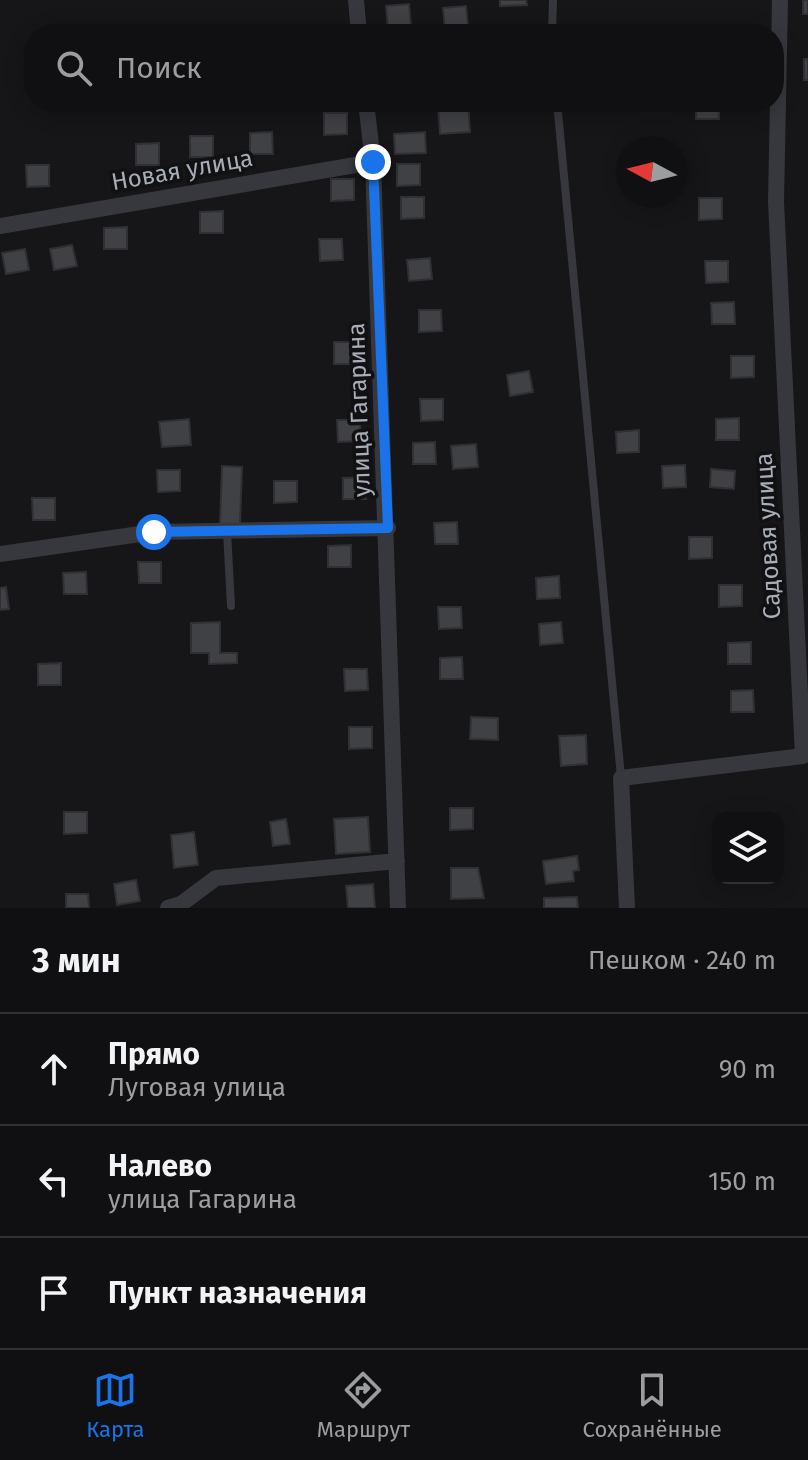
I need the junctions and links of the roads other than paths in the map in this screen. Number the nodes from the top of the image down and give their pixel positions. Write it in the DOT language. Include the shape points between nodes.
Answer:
graph roads {
  1 [pos="356,0"];
  2 [pos="553,0"];
  3 [pos="780,0"];
  4 [pos="358,24"];
  5 [pos="552,24"];
  6 [pos="780,24"];
  7 [pos="367,112"];
  8 [pos="558,112"];
  9 [pos="778,112"];
  10 [pos="373,162"];
  11 [pos="0,226"];
  12 [pos="388,528"];
  13 [pos="227,531"];
  14 [pos="0,554"];
  15 [pos="231,606"];
  16 [pos="621,778"];
  17 [pos="397,861"];
  18 [pos="168,908"];
  19 [pos="398,908"];
  20 [pos="627,908"];
  1 -- 4 [label="street"];
  2 -- 5 [label="lane"];
  3 -- 6 [label="street, Садовая улица"];
  7 -- 10 [label="street, улица Гагарина"];
  8 -- 16 [label="lane"];
  9 -- 16 [label="street, Садовая улица" via="776,202 803,756"];
  10 -- 11 [label="street, Новая улица"];
  10 -- 12 [label="street, улица Гагарина"];
  12 -- 13 [label="street"];
  12 -- 17 [label="street, улица Гагарина"];
  13 -- 14 [label="street" via="154,532"];
  13 -- 15 [label="lane"];
  16 -- 20 [label="street"];
  17 -- 18 [label="street" via="216,878"];
  17 -- 19 [label="street, улица Гагарина"];
}
